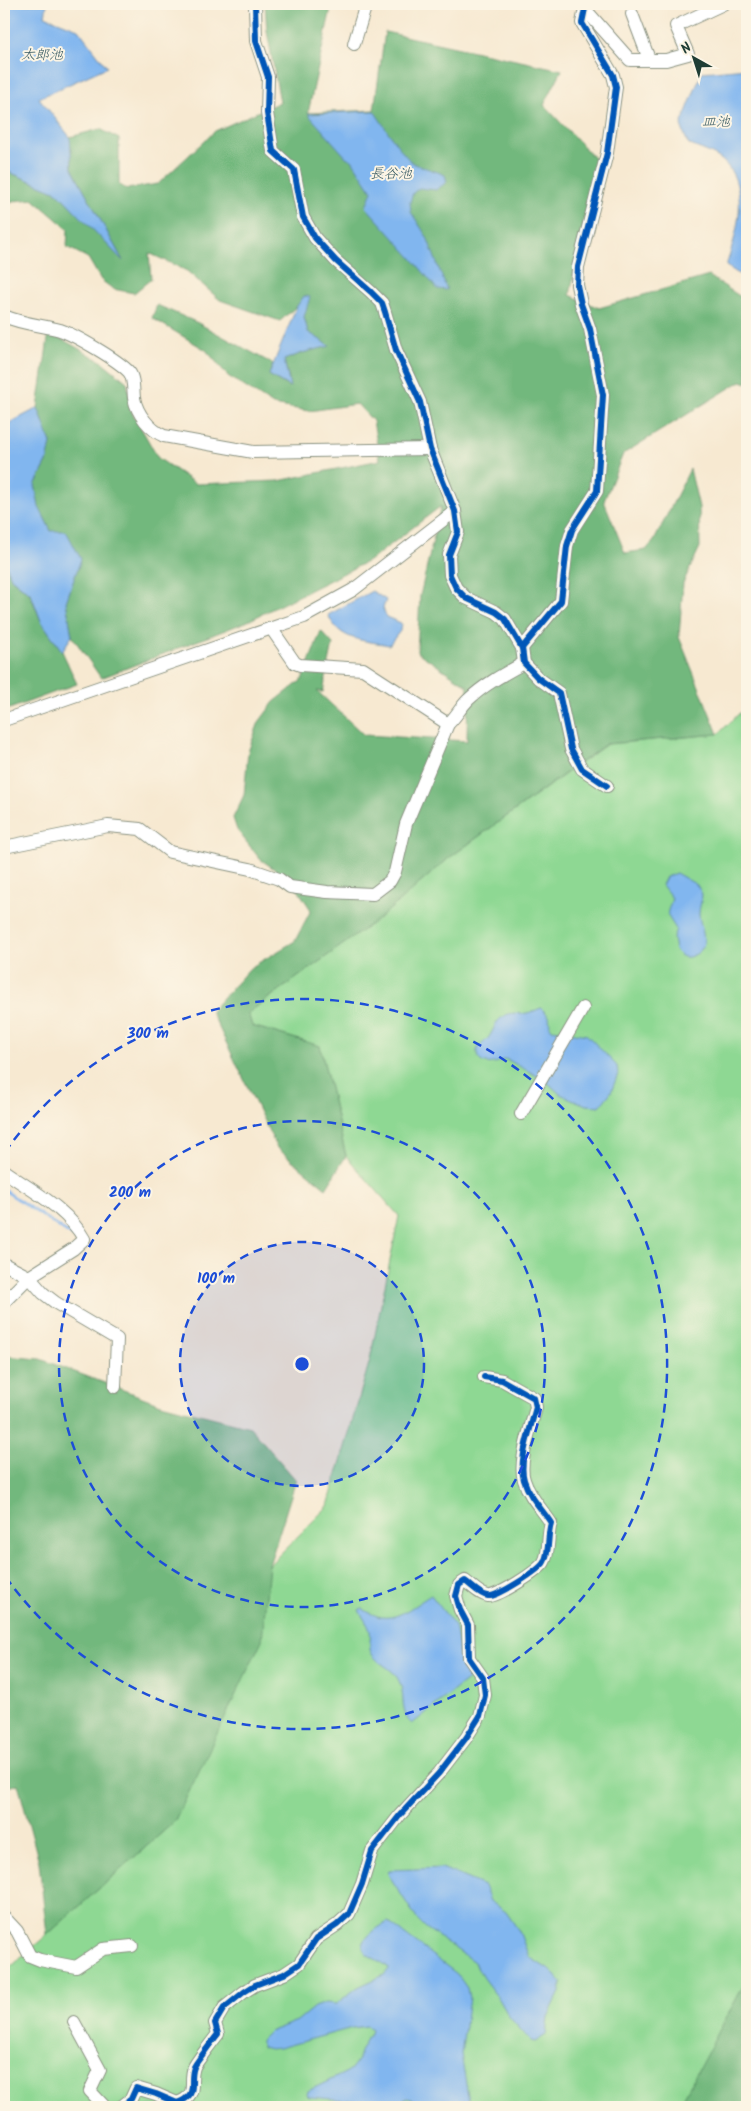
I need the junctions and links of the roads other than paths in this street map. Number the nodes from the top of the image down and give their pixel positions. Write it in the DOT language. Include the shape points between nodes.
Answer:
graph roads {
  1 [pos="255,4"];
  2 [pos="366,4"];
  3 [pos="723,4"];
  4 [pos="585,6"];
  5 [pos="632,14"];
  6 [pos="354,44"];
  7 [pos="649,59"];
  8 [pos="4,316"];
  9 [pos="430,449"];
  10 [pos="455,511"];
  11 [pos="271,628"];
  12 [pos="522,648"];
  13 [pos="524,663"];
  14 [pos="4,720"];
  15 [pos="448,724"];
  16 [pos="607,786"];
  17 [pos="4,847"];
  18 [pos="583,1008"];
  19 [pos="521,1114"];
  20 [pos="4,1171"];
  21 [pos="4,1264"];
  22 [pos="28,1277"];
  23 [pos="4,1302"];
  24 [pos="484,1376"];
  25 [pos="115,1387"];
  26 [pos="4,1916"];
  27 [pos="132,1946"];
  28 [pos="74,2022"];
  29 [pos="105,2107"];
  30 [pos="121,2107"];
  1 -- 9 [label="street" via="256,40 268,78 267,113 273,151 294,170 303,217 315,238 382,303 396,350 420,402"];
  2 -- 6 [label="street"];
  3 -- 7 [label="street" via="676,26 688,54 666,60"];
  4 -- 7 [label="street" via="630,60"];
  4 -- 12 [label="street" via="582,23 613,75 616,87 607,153 578,267 579,291 603,395 597,491 572,530 560,601"];
  5 -- 7 [label="street"];
  8 -- 9 [label="street" via="66,333 119,364 130,374 142,418 164,436 253,452"];
  9 -- 10 [label="street"];
  10 -- 11 [label="street" via="353,590 304,617"];
  10 -- 12 [label="street" via="458,532 449,555 449,566 456,588 466,598 505,619"];
  11 -- 14 [label="street"];
  11 -- 15 [label="street" via="295,663 363,669"];
  12 -- 13 [label="street"];
  13 -- 15 [label="street" via="490,681"];
  13 -- 16 [label="street" via="559,693 571,749 582,769"];
  15 -- 17 [label="street" via="406,824 396,872 373,894 290,887 250,869 170,852 140,829 117,826"];
  18 -- 19 [label="street"];
  20 -- 22 [label="street" via="75,1223 84,1239"];
  21 -- 22 [label="street"];
  22 -- 23 [label="street"];
  22 -- 25 [label="street" via="56,1303 117,1339"];
  24 -- 30 [label="street" via="502,1380 534,1398 536,1407 522,1468 527,1487 551,1523 548,1550 537,1570 502,1593 490,1597 482,1595 465,1581 459,1585 456,1596 468,1625 469,1658 483,1678 485,1695 480,1716 439,1773 372,1851 349,1914 316,1939 298,1964 284,1974 255,1985 224,2008 215,2023 218,2034 194,2066 190,2095 177,2103 136,2088 131,2099"];
  26 -- 27 [label="street" via="17,1931 30,1956 40,1960 76,1967 104,1949"];
  28 -- 29 [label="street" via="100,2070 90,2091"];
}
